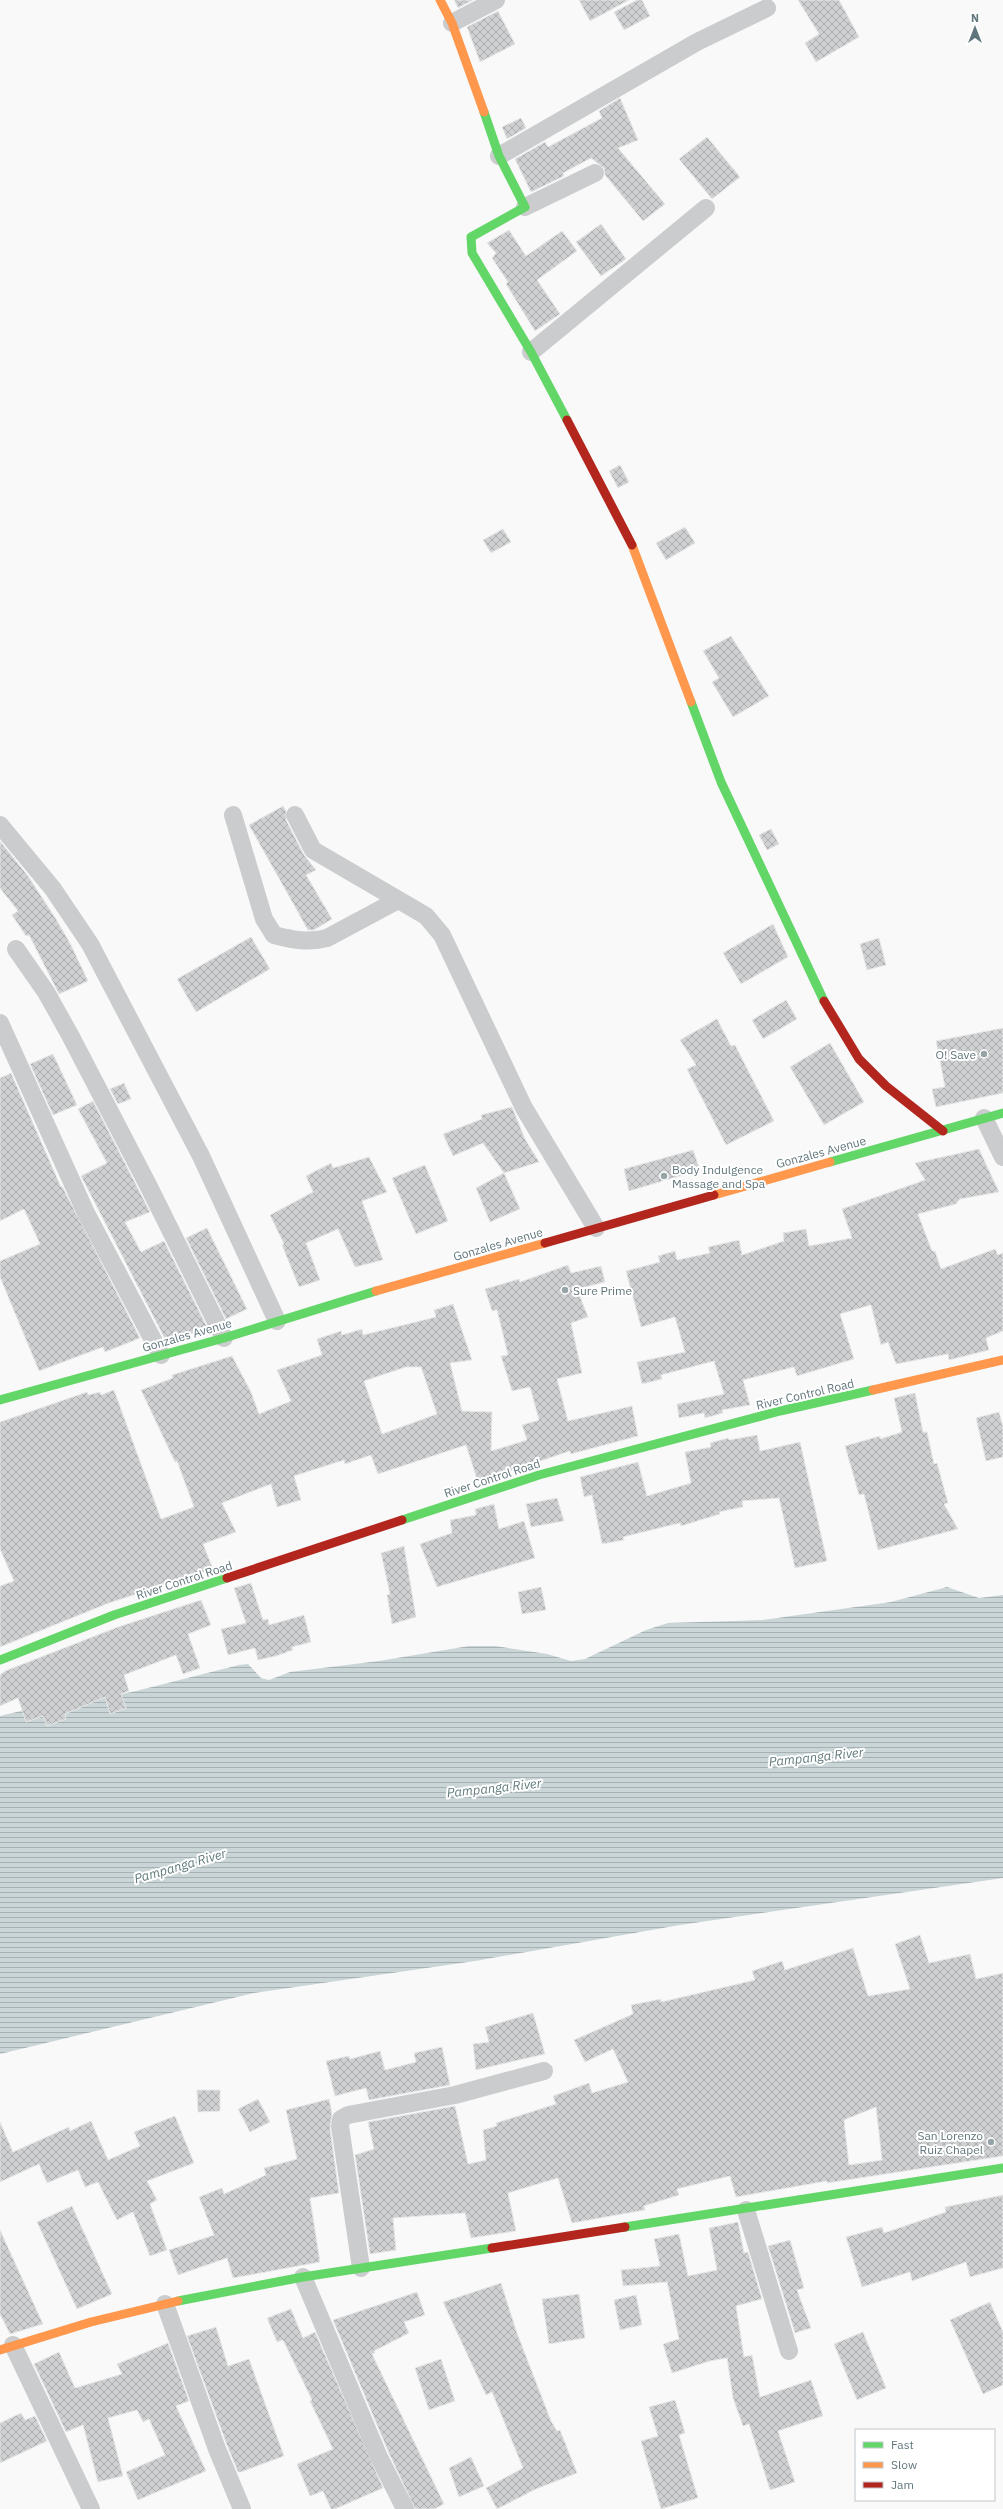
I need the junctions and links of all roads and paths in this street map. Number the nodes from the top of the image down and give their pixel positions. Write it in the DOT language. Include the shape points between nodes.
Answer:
graph roads {
  1 [pos="440,0"];
  2 [pos="496,0"];
  3 [pos="767,8"];
  4 [pos="452,23"];
  5 [pos="499,156"];
  6 [pos="595,173"];
  7 [pos="525,207"];
  8 [pos="706,208"];
  9 [pos="530,352"];
  10 [pos="233,815"];
  11 [pos="295,815"];
  12 [pos="0,826"];
  13 [pos="398,900"];
  14 [pos="16,948"];
  15 [pos="0,1023"];
  16 [pos="1003,1113"];
  17 [pos="984,1118"];
  18 [pos="943,1131"];
  19 [pos="1003,1157"];
  20 [pos="596,1228"];
  21 [pos="277,1321"];
  22 [pos="224,1338"];
  23 [pos="161,1355"];
  24 [pos="1003,1360"];
  25 [pos="0,1400"];
  26 [pos="0,1660"];
  27 [pos="544,2071"];
  28 [pos="1003,2168"];
  29 [pos="746,2210"];
  30 [pos="361,2268"];
  31 [pos="303,2277"];
  32 [pos="165,2304"];
  33 [pos="6,2348"];
  34 [pos="790,2351"];
  35 [pos="91,2509"];
  36 [pos="242,2509"];
  37 [pos="405,2509"];
  1 -- 4 [label="street"];
  2 -- 4 [label="street"];
  3 -- 5 [label="street" via="697,42"];
  4 -- 5 [label="street"];
  5 -- 7 [label="street"];
  6 -- 7 [label="street"];
  7 -- 9 [label="street" via="471,237 472,253"];
  8 -- 9 [label="street"];
  9 -- 18 [label="street" via="628,536 721,782 820,995 859,1059 886,1086"];
  10 -- 13 [label="street" via="264,919 274,935 291,940 315,941 327,938"];
  11 -- 13 [label="street" via="313,850"];
  12 -- 21 [label="street" via="52,889 90,944 202,1156"];
  13 -- 20 [label="street" via="426,916 442,935 524,1108"];
  14 -- 22 [label="street" via="46,992 70,1035"];
  15 -- 23 [label="street" via="86,1213"];
  16 -- 17 [label="street, Gonzales Avenue"];
  17 -- 18 [label="street, Gonzales Avenue"];
  17 -- 19 [label="street"];
  18 -- 20 [label="street, Gonzales Avenue"];
  20 -- 21 [label="street, Gonzales Avenue"];
  21 -- 22 [label="street, Gonzales Avenue"];
  22 -- 23 [label="street, Gonzales Avenue"];
  23 -- 25 [label="street, Gonzales Avenue"];
  24 -- 26 [label="street, River Control Road" via="780,1412 539,1475 114,1615"];
  27 -- 30 [label="street" via="455,2095 341,2119"];
  28 -- 29 [label="street"];
  29 -- 30 [label="street"];
  29 -- 34 [label="street"];
  30 -- 31 [label="street"];
  31 -- 32 [label="street"];
  31 -- 37 [label="street" via="378,2455"];
  32 -- 33 [label="street"];
  32 -- 36 [label="street" via="217,2449"];
  33 -- 35 [label="street"];
}
